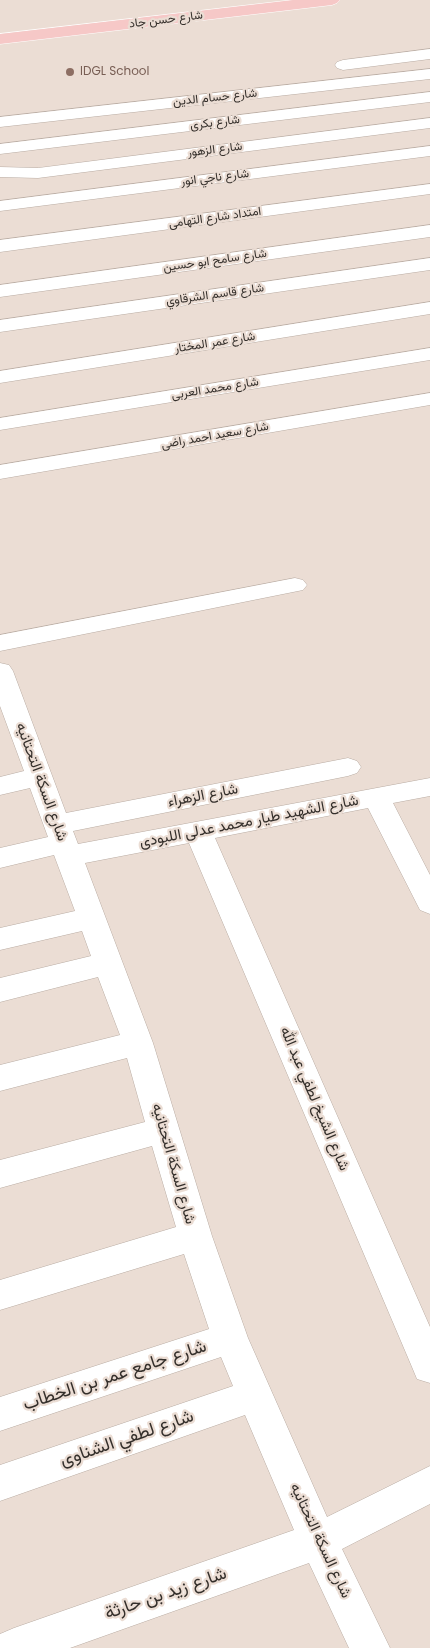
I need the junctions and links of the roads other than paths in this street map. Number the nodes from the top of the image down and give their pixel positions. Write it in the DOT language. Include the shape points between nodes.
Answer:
graph roads {
  1 [pos="332,0"];
  2 [pos="0,39"];
  3 [pos="430,54"];
  4 [pos="332,66"];
  5 [pos="430,74"];
  6 [pos="430,97"];
  7 [pos="0,122"];
  8 [pos="430,123"];
  9 [pos="0,149"];
  10 [pos="430,151"];
  11 [pos="0,172"];
  12 [pos="430,189"];
  13 [pos="0,206"];
  14 [pos="430,231"];
  15 [pos="0,246"];
  16 [pos="430,264"];
  17 [pos="0,291"];
  18 [pos="430,308"];
  19 [pos="0,326"];
  20 [pos="430,354"];
  21 [pos="0,377"];
  22 [pos="430,399"];
  23 [pos="0,424"];
  24 [pos="0,472"];
  25 [pos="295,585"];
  26 [pos="0,643"];
  27 [pos="2,685"];
  28 [pos="348,767"];
  29 [pos="39,777"];
  30 [pos="0,786"];
  31 [pos="430,787"];
  32 [pos="376,797"];
  33 [pos="198,831"];
  34 [pos="63,842"];
  35 [pos="0,858"];
  36 [pos="430,903"];
  37 [pos="91,918"];
  38 [pos="0,939"];
  39 [pos="108,962"];
  40 [pos="0,990"];
  41 [pos="138,1043"];
  42 [pos="0,1078"];
  43 [pos="164,1130"];
  44 [pos="0,1174"];
  45 [pos="194,1236"];
  46 [pos="0,1295"];
  47 [pos="230,1338"];
  48 [pos="430,1366"];
  49 [pos="255,1395"];
  50 [pos="0,1414"];
  51 [pos="0,1483"];
  52 [pos="430,1484"];
  53 [pos="318,1541"];
  54 [pos="14,1648"];
  55 [pos="370,1648"];
  1 -- 2 [label="main road, شارع حسن جاد"];
  3 -- 4 [label="street"];
  5 -- 7 [label="street, شارع حسام الدين"];
  6 -- 9 [label="street, شارع بكرى"];
  8 -- 11 [label="street, شارع الزهور" via="38,173"];
  10 -- 13 [label="street, شارع ناجي انور"];
  12 -- 15 [label="street, امتداد شارع التهامى"];
  14 -- 17 [label="street, شارع سامح ابو حسين"];
  16 -- 19 [label="street, شارع قاسم الشرقاوي"];
  18 -- 21 [label="street, شارع عمر المختار"];
  20 -- 23 [label="street, شارع محمد العربى"];
  22 -- 24 [label="street, شارع سعيد احمد راضى"];
  25 -- 26 [label="street"];
  27 -- 29 [label="street, شارع السكة التحتانيه"];
  28 -- 34 [label="street, شارع الزهراء"];
  29 -- 30 [label="street"];
  29 -- 34 [label="street, شارع السكة التحتانيه"];
  31 -- 32 [label="street, شارع الشهيد طيار محمد عدلى اللبودى"];
  32 -- 33 [label="street, شارع الشهيد طيار محمد عدلى اللبودى"];
  32 -- 36 [label="street"];
  33 -- 34 [label="street, شارع الشهيد طيار محمد عدلى اللبودى"];
  33 -- 48 [label="street, شارع الشيخ لطفي عبد الله"];
  34 -- 35 [label="street"];
  34 -- 37 [label="street, شارع السكة التحتانيه"];
  37 -- 38 [label="street"];
  37 -- 39 [label="street, شارع السكة التحتانيه"];
  39 -- 40 [label="street"];
  39 -- 41 [label="street, شارع السكة التحتانيه"];
  41 -- 42 [label="street"];
  41 -- 43 [label="street, شارع السكة التحتانيه"];
  43 -- 44 [label="street"];
  43 -- 45 [label="street, شارع السكة التحتانيه"];
  45 -- 46 [label="street"];
  45 -- 47 [label="street, شارع السكة التحتانيه"];
  47 -- 49 [label="street, شارع السكة التحتانيه"];
  47 -- 50 [label="street, شارع جامع عمر بن الخطاب"];
  49 -- 51 [label="street, شارع لطفي الشناوى"];
  49 -- 53 [label="street, شارع السكة التحتانيه"];
  52 -- 53 [label="street, شارع زيد بن حارثة"];
  53 -- 54 [label="street, شارع زيد بن حارثة"];
  53 -- 55 [label="street, شارع السكة التحتانيه"];
}
